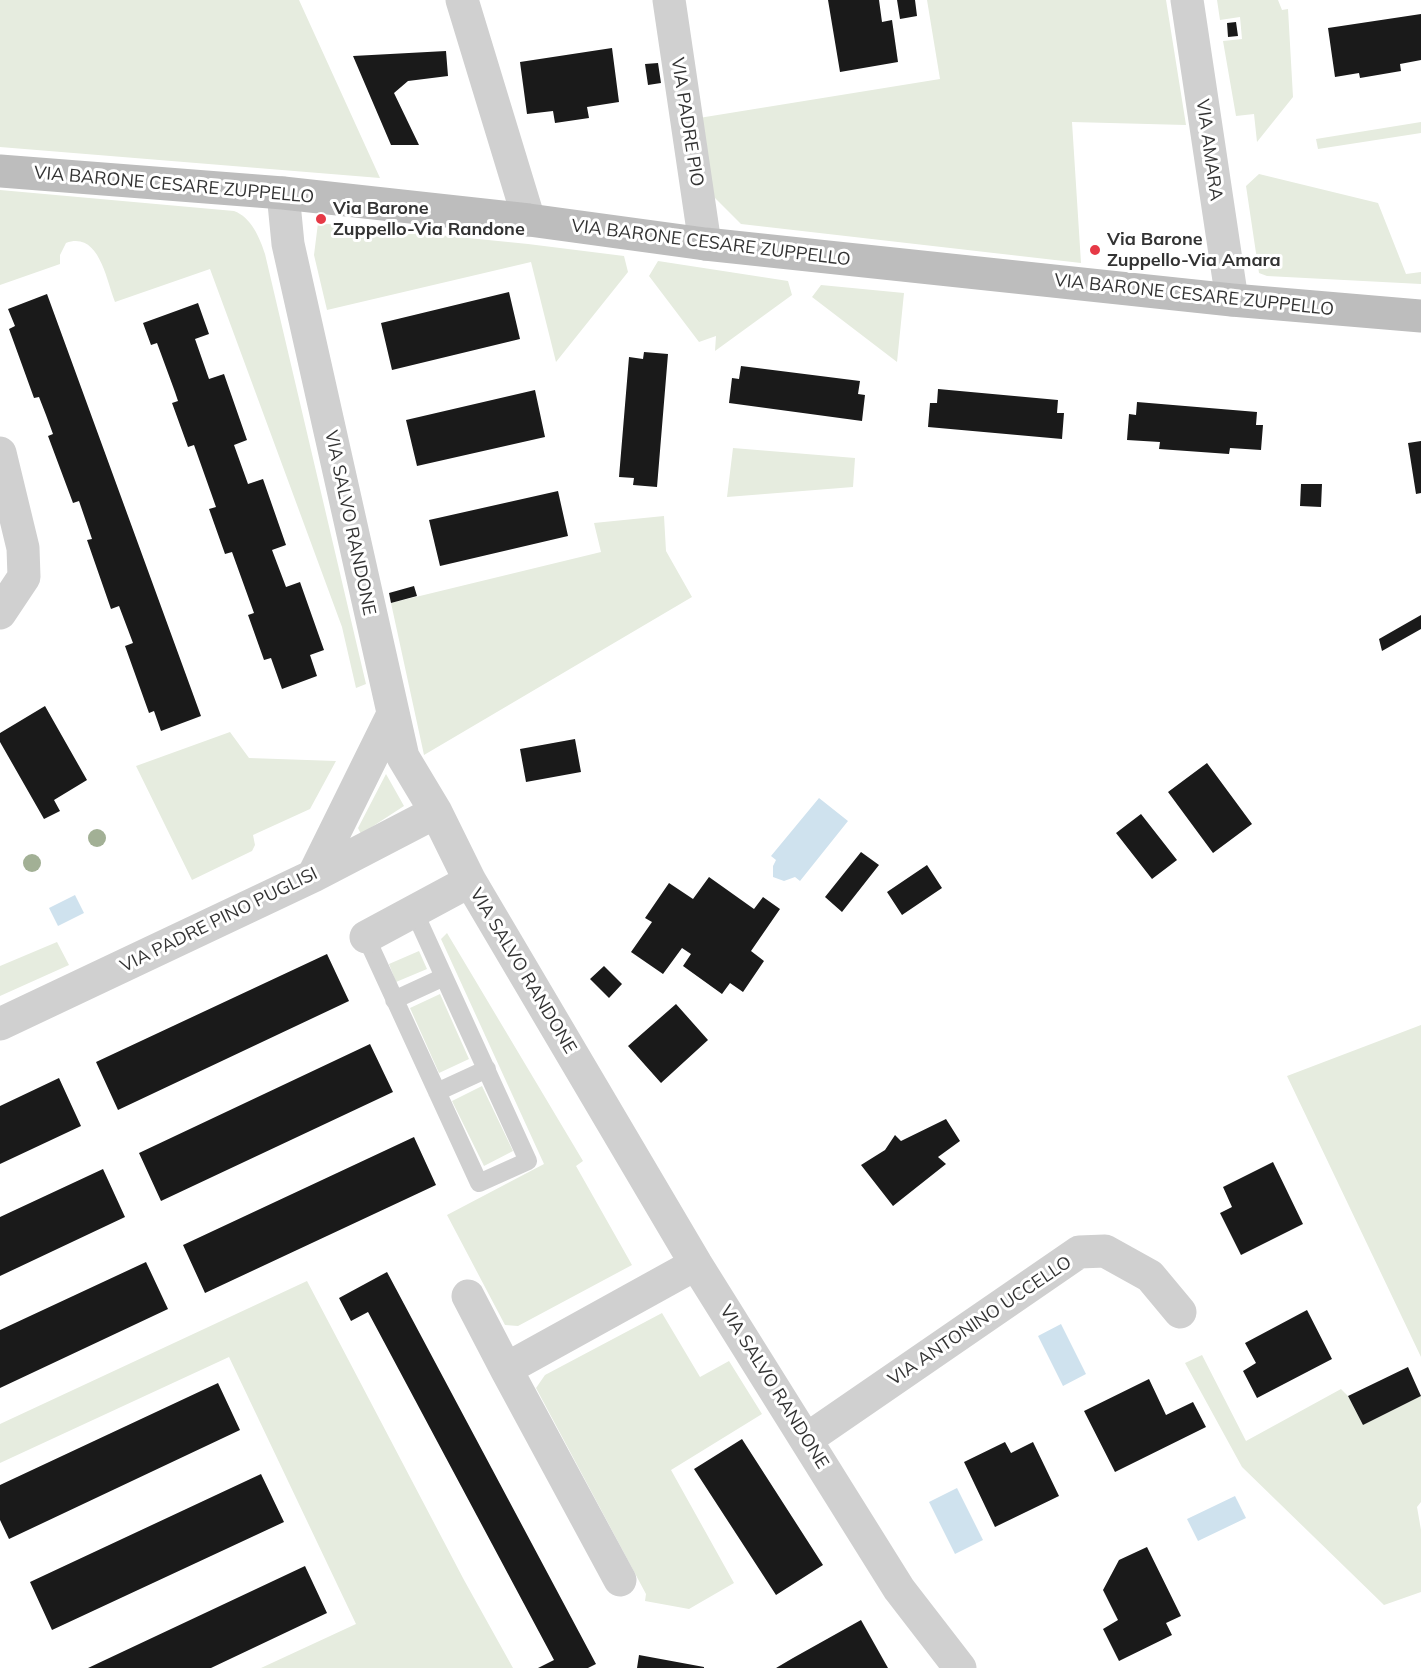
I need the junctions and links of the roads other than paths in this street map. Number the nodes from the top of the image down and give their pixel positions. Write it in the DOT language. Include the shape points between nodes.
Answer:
graph roads {
  1 [pos="462,0"];
  2 [pos="669,0"];
  3 [pos="1187,0"];
  4 [pos="0,171"];
  5 [pos="283,193"];
  6 [pos="530,220"];
  7 [pos="705,244"];
  8 [pos="1232,300"];
  9 [pos="1421,315"];
  10 [pos="0,453"];
  11 [pos="0,613"];
  12 [pos="392,716"];
  13 [pos="436,812"];
  14 [pos="313,876"];
  15 [pos="470,880"];
  16 [pos="414,911"];
  17 [pos="366,938"];
  18 [pos="444,977"];
  19 [pos="394,1000"];
  20 [pos="0,1024"];
  21 [pos="486,1069"];
  22 [pos="437,1092"];
  23 [pos="696,1264"];
  24 [pos="468,1296"];
  25 [pos="1180,1312"];
  26 [pos="506,1369"];
  27 [pos="807,1439"];
  28 [pos="620,1580"];
  29 [pos="960,1668"];
  1 -- 6 [label="street"];
  2 -- 7 [label="street, VIA PADRE PIO"];
  3 -- 8 [label="street, VIA AMARA"];
  4 -- 5 [label="main road, VIA BARONE CESARE ZUPPELLO"];
  5 -- 6 [label="main road, VIA BARONE CESARE ZUPPELLO"];
  5 -- 12 [label="street, VIA SALVO RANDONE" via="288,244"];
  6 -- 7 [label="main road, VIA BARONE CESARE ZUPPELLO"];
  7 -- 8 [label="main road, VIA BARONE CESARE ZUPPELLO"];
  8 -- 9 [label="main road, VIA BARONE CESARE ZUPPELLO"];
  10 -- 11 [label="street" via="23,548 24,577"];
  12 -- 13 [label="street, VIA SALVO RANDONE" via="403,757"];
  12 -- 14 [label="street"];
  13 -- 14 [label="street, VIA PADRE PINO PUGLISI"];
  13 -- 15 [label="street, VIA SALVO RANDONE"];
  14 -- 20 [label="street, VIA PADRE PINO PUGLISI"];
  15 -- 16 [label="street"];
  15 -- 23 [label="street, VIA SALVO RANDONE"];
  16 -- 17 [label="street"];
  16 -- 18 [label="lane"];
  17 -- 19 [label="lane"];
  18 -- 19 [label="lane"];
  18 -- 21 [label="lane"];
  19 -- 22 [label="lane"];
  21 -- 22 [label="lane"];
  21 -- 22 [label="lane" via="528,1161 479,1183"];
  23 -- 26 [label="street"];
  23 -- 27 [label="street, VIA SALVO RANDONE"];
  24 -- 26 [label="street"];
  25 -- 27 [label="street, VIA ANTONINO UCCELLO" via="1150,1276 1105,1251 1079,1252"];
  26 -- 28 [label="street"];
  27 -- 29 [label="street, VIA SALVO RANDONE" via="899,1589"];
}
